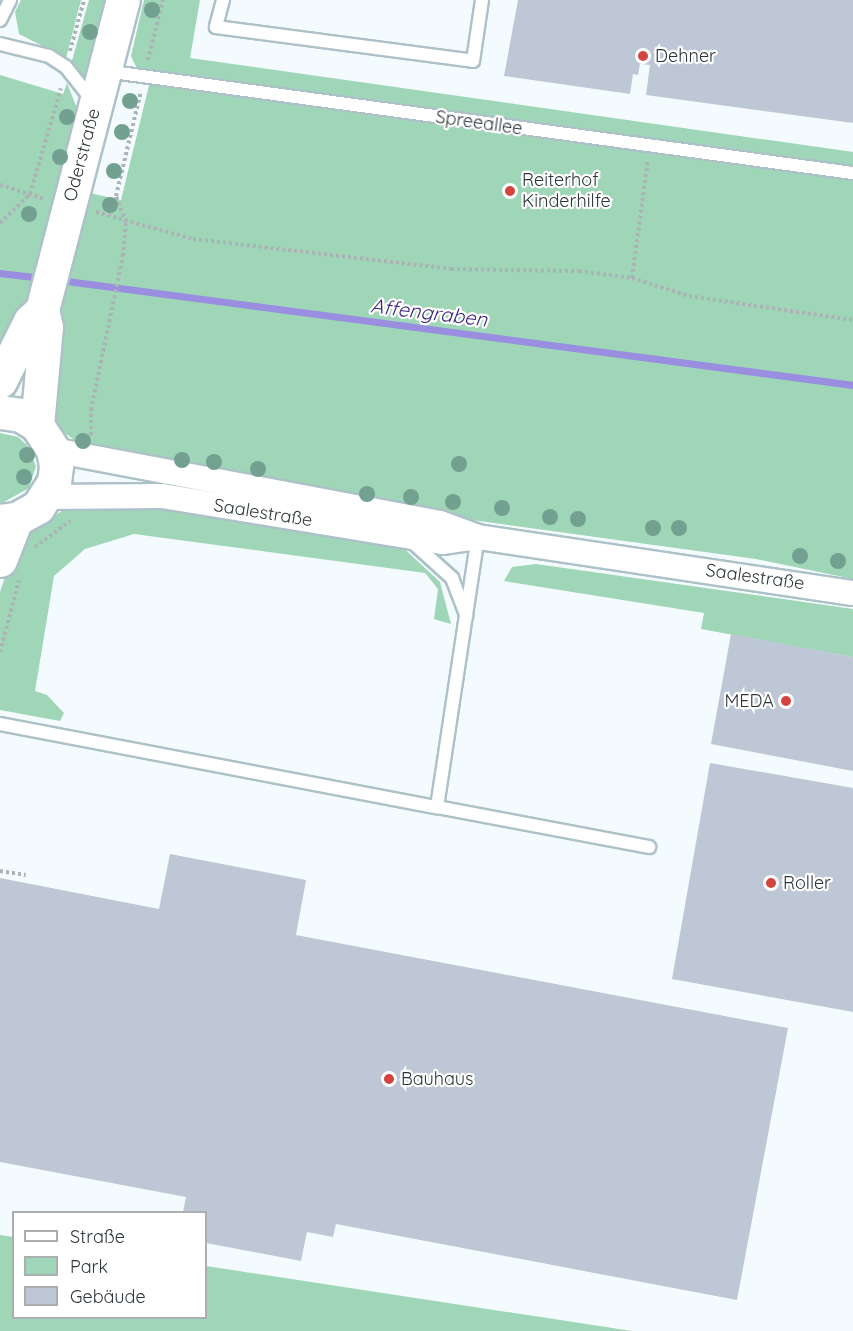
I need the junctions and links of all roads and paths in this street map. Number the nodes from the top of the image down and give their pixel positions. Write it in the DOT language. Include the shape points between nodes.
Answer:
graph roads {
  1 [pos="10,0"];
  2 [pos="84,0"];
  3 [pos="123,0"];
  4 [pos="164,0"];
  5 [pos="223,0"];
  6 [pos="482,0"];
  7 [pos="0,20"];
  8 [pos="0,44"];
  9 [pos="66,67"];
  10 [pos="105,71"];
  11 [pos="144,78"];
  12 [pos="96,104"];
  13 [pos="650,146"];
  14 [pos="853,173"];
  15 [pos="0,184"];
  16 [pos="30,194"];
  17 [pos="126,222"];
  18 [pos="0,223"];
  19 [pos="632,278"];
  20 [pos="42,310"];
  21 [pos="110,315"];
  22 [pos="853,320"];
  23 [pos="0,381"];
  24 [pos="0,412"];
  25 [pos="45,438"];
  26 [pos="47,497"];
  27 [pos="8,520"];
  28 [pos="406,536"];
  29 [pos="478,537"];
  30 [pos="0,560"];
  31 [pos="853,592"];
  32 [pos="467,616"];
  33 [pos="0,724"];
  34 [pos="437,807"];
  35 [pos="649,848"];
  36 [pos="0,871"];
  37 [pos="26,875"];
  1 -- 7 [label="lane"];
  2 -- 9 [label="path"];
  3 -- 10 [label="street, Oderstraße"];
  4 -- 11 [label="path"];
  5 -- 6 [label="lane" via="216,27 473,61"];
  8 -- 9 [label="lane" via="49,56"];
  9 -- 12 [label="lane"];
  9 -- 16 [label="path"];
  10 -- 11 [label="lane, Spreeallee"];
  10 -- 12 [label="street, Oderstraße"];
  11 -- 13 [label="lane, Spreeallee"];
  11 -- 17 [label="path" via="116,196"];
  12 -- 20 [label="street, Oderstraße"];
  13 -- 14 [label="lane, Spreeallee"];
  13 -- 19 [label="path"];
  15 -- 16 [label="path"];
  16 -- 18 [label="path"];
  17 -- 19 [label="path" via="193,239 451,269 579,271"];
  17 -- 21 [label="path"];
  19 -- 22 [label="path" via="689,296"];
  20 -- 23 [label="street, Oderstraße" via="30,321"];
  20 -- 25 [label="street, Oderstraße" via="46,327"];
  24 -- 25 [label="street" via="21,416"];
  25 -- 26 [label="street, Oderstraße" via="54,482"];
  25 -- 29 [label="street, Saalestraße" via="440,523"];
  26 -- 27 [label="street" via="38,507"];
  26 -- 28 [label="street, Saalestraße" via="162,496"];
  27 -- 30 [label="street"];
  28 -- 29 [label="street, Saalestraße" via="442,542"];
  28 -- 32 [label="lane" via="452,578"];
  29 -- 31 [label="street, Saalestraße"];
  29 -- 32 [label="lane"];
  32 -- 34 [label="lane"];
  33 -- 34 [label="lane"];
  34 -- 35 [label="lane"];
  36 -- 37 [label="path"];
}
